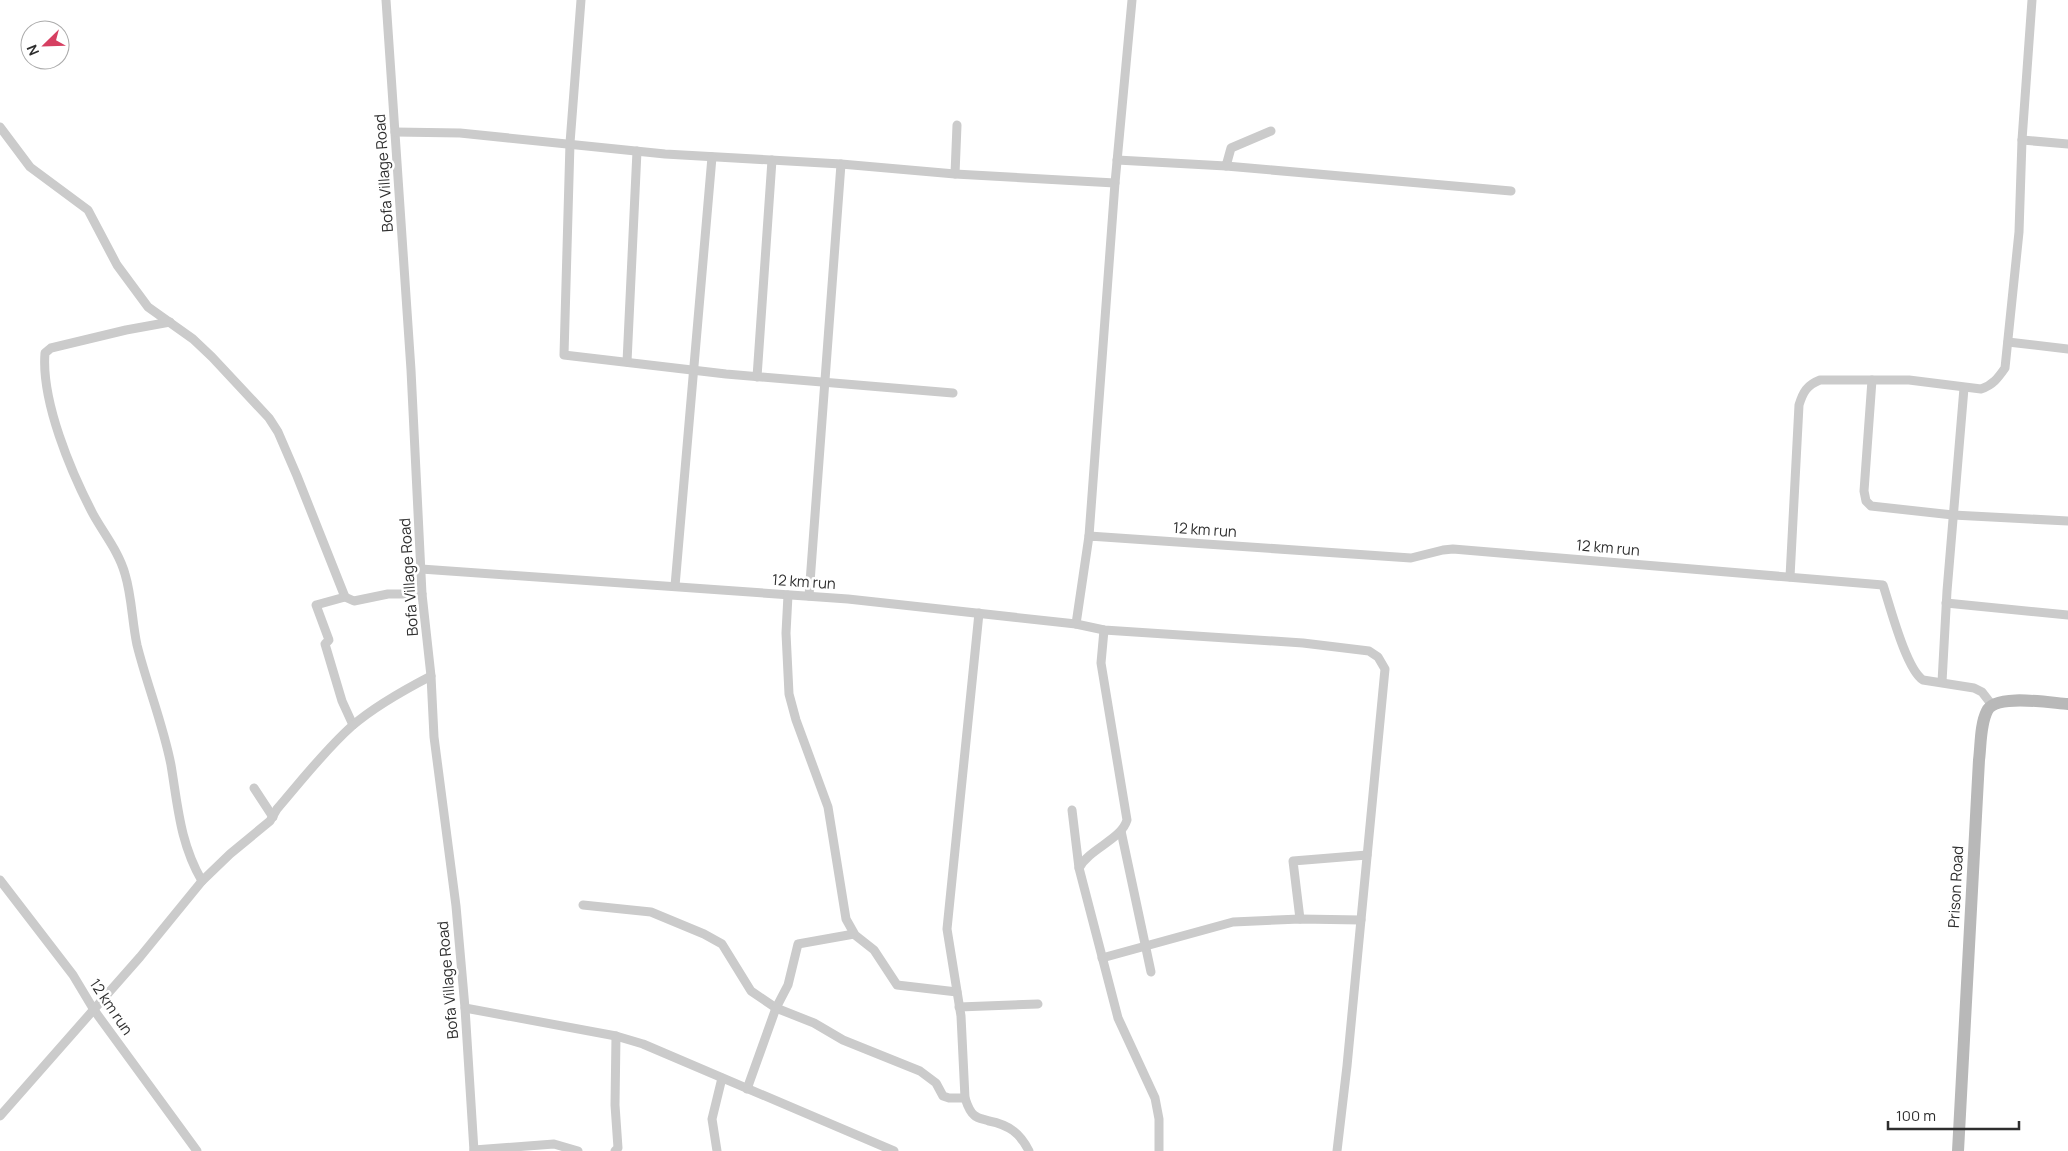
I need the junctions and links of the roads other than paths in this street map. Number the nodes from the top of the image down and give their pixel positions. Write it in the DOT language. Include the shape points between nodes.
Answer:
graph roads {
  1 [pos="386,0"];
  2 [pos="581,0"];
  3 [pos="1132,0"];
  4 [pos="2032,0"];
  5 [pos="957,125"];
  6 [pos="0,127"];
  7 [pos="1271,131"];
  8 [pos="395,132"];
  9 [pos="2022,140"];
  10 [pos="570,143"];
  11 [pos="2068,144"];
  12 [pos="638,150"];
  13 [pos="712,157"];
  14 [pos="772,160"];
  15 [pos="1117,160"];
  16 [pos="841,164"];
  17 [pos="1226,166"];
  18 [pos="955,174"];
  19 [pos="1115,182"];
  20 [pos="1511,192"];
  21 [pos="170,322"];
  22 [pos="2008,342"];
  23 [pos="2068,349"];
  24 [pos="627,362"];
  25 [pos="693,370"];
  26 [pos="757,377"];
  27 [pos="1872,380"];
  28 [pos="826,382"];
  29 [pos="1964,388"];
  30 [pos="953,393"];
  31 [pos="1953,515"];
  32 [pos="2068,521"];
  33 [pos="1089,536"];
  34 [pos="421,569"];
  35 [pos="1790,577"];
  36 [pos="675,586"];
  37 [pos="422,594"];
  38 [pos="788,595"];
  39 [pos="809,596"];
  40 [pos="345,597"];
  41 [pos="1946,603"];
  42 [pos="979,613"];
  43 [pos="2068,615"];
  44 [pos="1076,624"];
  45 [pos="1104,630"];
  46 [pos="431,676"];
  47 [pos="1942,682"];
  48 [pos="2068,704"];
  49 [pos="1992,705"];
  50 [pos="353,725"];
  51 [pos="254,788"];
  52 [pos="1072,810"];
  53 [pos="273,817"];
  54 [pos="1121,831"];
  55 [pos="1367,855"];
  56 [pos="1079,868"];
  57 [pos="0,880"];
  58 [pos="202,881"];
  59 [pos="583,905"];
  60 [pos="1300,919"];
  61 [pos="1361,920"];
  62 [pos="854,934"];
  63 [pos="1145,945"];
  64 [pos="1102,958"];
  65 [pos="1151,972"];
  66 [pos="957,992"];
  67 [pos="1038,1004"];
  68 [pos="960,1007"];
  69 [pos="465,1008"];
  70 [pos="776,1008"];
  71 [pos="94,1010"];
  72 [pos="616,1036"];
  73 [pos="722,1078"];
  74 [pos="747,1089"];
  75 [pos="965,1098"];
  76 [pos="0,1116"];
  77 [pos="197,1151"];
  78 [pos="474,1151"];
  79 [pos="578,1151"];
  80 [pos="615,1151"];
  81 [pos="717,1151"];
  82 [pos="894,1151"];
  83 [pos="1029,1151"];
  84 [pos="1159,1151"];
  85 [pos="1337,1151"];
  86 [pos="1958,1151"];
  1 -- 8 [label="street, Bofa Village Road"];
  2 -- 10 [label="street"];
  3 -- 15 [label="street"];
  4 -- 9 [label="street"];
  5 -- 18 [label="street"];
  6 -- 21 [label="street" via="30,167 88,210 134,290 148,307"];
  7 -- 17 [label="street" via="1231,148"];
  8 -- 10 [label="street" via="460,133"];
  8 -- 34 [label="street, Bofa Village Road"];
  9 -- 11 [label="street"];
  9 -- 22 [label="street" via="2019,232"];
  10 -- 12 [label="street"];
  10 -- 24 [label="street" via="564,355"];
  12 -- 13 [label="street"];
  12 -- 24 [label="street"];
  13 -- 14 [label="street"];
  13 -- 25 [label="street"];
  14 -- 16 [label="street"];
  14 -- 26 [label="street"];
  15 -- 17 [label="street"];
  15 -- 19 [label="street"];
  16 -- 18 [label="street"];
  16 -- 28 [label="street"];
  17 -- 20 [label="street"];
  18 -- 19 [label="street"];
  19 -- 33 [label="street"];
  21 -- 40 [label="street" via="212,357 278,432"];
  21 -- 58 [label="street" via="51,348 45,353 44,362 62,444 86,500 125,573 135,636 171,766 179,824"];
  22 -- 23 [label="street"];
  22 -- 29 [label="street" via="2005,368 1996,380 1981,389"];
  24 -- 25 [label="street"];
  25 -- 26 [label="street"];
  25 -- 36 [label="street"];
  26 -- 28 [label="street"];
  27 -- 29 [label="street" via="1909,380"];
  27 -- 31 [label="street" via="1866,501 1878,508"];
  27 -- 35 [label="street" via="1820,380 1803,392 1799,405"];
  28 -- 30 [label="street"];
  28 -- 39 [label="street"];
  29 -- 31 [label="street"];
  31 -- 32 [label="street"];
  31 -- 41 [label="street"];
  33 -- 35 [label="street, 12 km run" via="1411,558 1454,549"];
  33 -- 44 [label="street"];
  34 -- 36 [label="street, 12 km run"];
  34 -- 37 [label="street, Bofa Village Road"];
  35 -- 47 [label="street, 12 km run" via="1883,585 1917,676"];
  36 -- 38 [label="street, 12 km run"];
  37 -- 40 [label="street" via="388,594 354,602"];
  37 -- 46 [label="street, Bofa Village Road"];
  38 -- 39 [label="street, 12 km run"];
  38 -- 62 [label="street" via="789,694 828,807 846,919"];
  39 -- 42 [label="street, 12 km run"];
  40 -- 50 [label="street" via="316,605 329,640 325,644 342,701"];
  41 -- 43 [label="street"];
  41 -- 47 [label="street"];
  42 -- 44 [label="street, 12 km run"];
  42 -- 66 [label="street" via="947,929"];
  44 -- 45 [label="street, 12 km run"];
  45 -- 54 [label="street" via="1101,664 1127,820"];
  45 -- 55 [label="street, 12 km run" via="1303,643 1369,651 1378,657 1385,669"];
  46 -- 50 [label="street" via="405,689"];
  46 -- 69 [label="street, Bofa Village Road" via="434,736 456,906"];
  47 -- 49 [label="street, 12 km run" via="1974,688 1982,692"];
  48 -- 49 [label="street" via="2006,700"];
  49 -- 86 [label="street, Prison Road" via="1984,718 1979,760"];
  50 -- 53 [label="street"];
  51 -- 53 [label="street"];
  52 -- 56 [label="street"];
  53 -- 58 [label="street"];
  54 -- 56 [label="street" via="1084,859"];
  54 -- 63 [label="street"];
  55 -- 60 [label="street" via="1293,861"];
  55 -- 61 [label="street, 12 km run"];
  56 -- 64 [label="street"];
  57 -- 71 [label="street, 12 km run" via="73,974"];
  58 -- 71 [label="street"];
  59 -- 70 [label="street" via="651,912 704,934 722,944 751,990"];
  60 -- 61 [label="street"];
  60 -- 63 [label="street" via="1233,922"];
  61 -- 85 [label="street, 12 km run"];
  62 -- 66 [label="street" via="874,950 896,985"];
  62 -- 70 [label="street" via="798,944 788,985"];
  63 -- 64 [label="street"];
  63 -- 65 [label="street"];
  64 -- 84 [label="street" via="1118,1018 1155,1098"];
  66 -- 68 [label="street"];
  67 -- 68 [label="street"];
  68 -- 75 [label="street"];
  69 -- 72 [label="street"];
  69 -- 78 [label="street, Bofa Village Road"];
  70 -- 74 [label="street"];
  70 -- 75 [label="street" via="920,1071 936,1083 943,1096"];
  71 -- 76 [label="street"];
  71 -- 77 [label="street, 12 km run"];
  72 -- 73 [label="street"];
  72 -- 80 [label="street" via="618,1148"];
  73 -- 74 [label="street"];
  73 -- 81 [label="street" via="712,1119"];
  74 -- 82 [label="street"];
  75 -- 83 [label="street" via="976,1117 1015,1130"];
  78 -- 79 [label="street" via="554,1144"];
}
